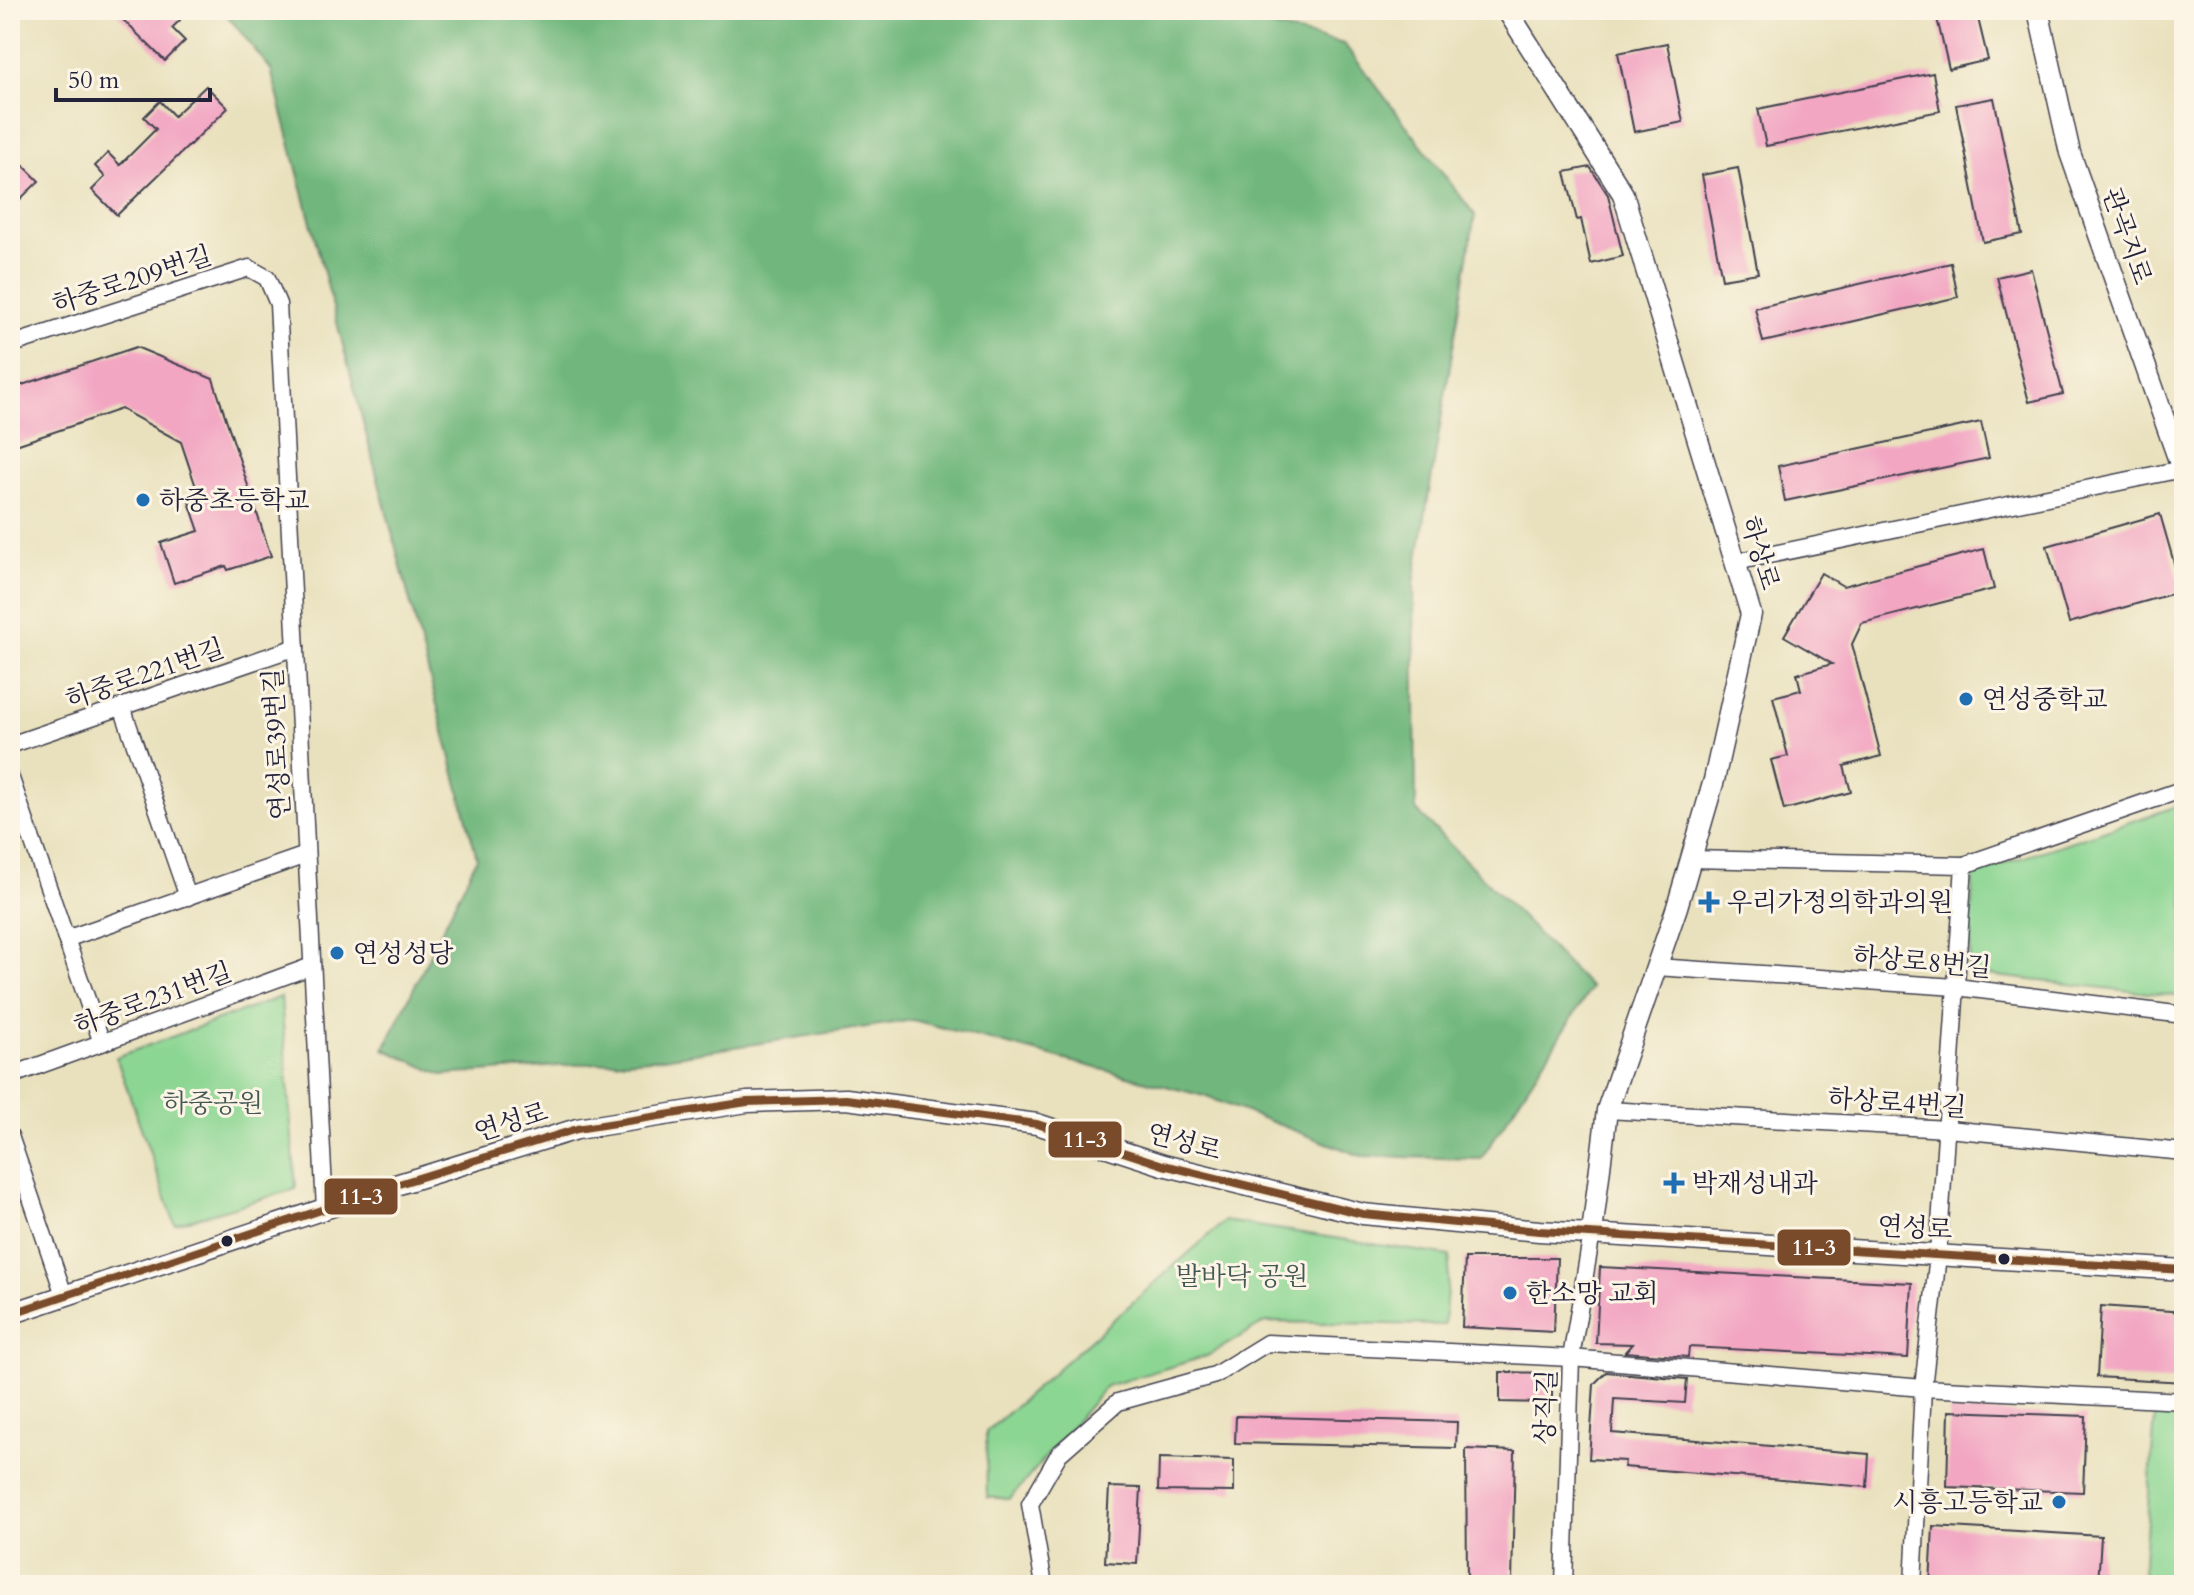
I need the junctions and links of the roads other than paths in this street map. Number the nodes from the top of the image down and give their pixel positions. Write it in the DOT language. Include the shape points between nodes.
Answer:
graph roads {
  1 [pos="1507,10"];
  2 [pos="2038,10"];
  3 [pos="267,278"];
  4 [pos="10,345"];
  5 [pos="2183,472"];
  6 [pos="1735,562"];
  7 [pos="296,647"];
  8 [pos="122,707"];
  9 [pos="10,745"];
  10 [pos="10,776"];
  11 [pos="2184,789"];
  12 [pos="306,855"];
  13 [pos="1691,859"];
  14 [pos="1964,865"];
  15 [pos="188,897"];
  16 [pos="66,939"];
  17 [pos="312,966"];
  18 [pos="1656,967"];
  19 [pos="1956,987"];
  20 [pos="2184,1015"];
  21 [pos="102,1043"];
  22 [pos="10,1076"];
  23 [pos="1607,1110"];
  24 [pos="1947,1129"];
  25 [pos="10,1136"];
  26 [pos="2184,1152"];
  27 [pos="325,1209"];
  28 [pos="1592,1233"];
  29 [pos="1938,1255"];
  30 [pos="2184,1270"];
  31 [pos="64,1295"];
  32 [pos="10,1314"];
  33 [pos="1571,1358"];
  34 [pos="1923,1388"];
  35 [pos="2184,1401"];
  36 [pos="1044,1585"];
  37 [pos="1564,1585"];
  38 [pos="1913,1585"];
  1 -- 6 [label="street, 하상로" via="1623,194"];
  2 -- 5 [label="street, 관곡지로" via="2070,153"];
  3 -- 4 [label="street, 하중로209번길" via="249,268"];
  3 -- 7 [label="street, 연성로39번길" via="278,304"];
  5 -- 6 [label="street"];
  6 -- 13 [label="street, 하상로" via="1751,614"];
  7 -- 8 [label="street, 하중로221번길"];
  7 -- 12 [label="street, 연성로39번길"];
  8 -- 9 [label="street, 하중로221번길"];
  8 -- 15 [label="street"];
  10 -- 16 [label="street"];
  11 -- 14 [label="street"];
  12 -- 15 [label="street"];
  12 -- 17 [label="street, 연성로39번길"];
  13 -- 14 [label="street"];
  13 -- 18 [label="street, 하상로"];
  14 -- 19 [label="street"];
  15 -- 16 [label="street"];
  16 -- 21 [label="street"];
  17 -- 21 [label="street, 하중로231번길"];
  17 -- 27 [label="street, 연성로39번길"];
  18 -- 19 [label="street, 하상로8번길"];
  18 -- 23 [label="street, 하상로"];
  19 -- 20 [label="street, 하상로8번길"];
  19 -- 24 [label="street"];
  21 -- 22 [label="street, 하중로231번길"];
  23 -- 24 [label="street, 하상로4번길"];
  23 -- 28 [label="street, 하상로"];
  24 -- 26 [label="street, 하상로4번길"];
  24 -- 29 [label="street"];
  25 -- 31 [label="street"];
  27 -- 28 [label="street, 연성로" via="577,1129 747,1102 846,1099 1037,1124 1163,1165 1363,1214"];
  27 -- 31 [label="street, 연성로"];
  28 -- 29 [label="street, 연성로"];
  28 -- 33 [label="street, 상직길"];
  29 -- 30 [label="street, 연성로"];
  29 -- 34 [label="street"];
  31 -- 32 [label="street, 연성로"];
  33 -- 34 [label="street"];
  33 -- 36 [label="street" via="1267,1343 1215,1375 1118,1402 1059,1454 1030,1504"];
  33 -- 37 [label="street, 상직길"];
  34 -- 35 [label="street"];
  34 -- 38 [label="street"];
}
